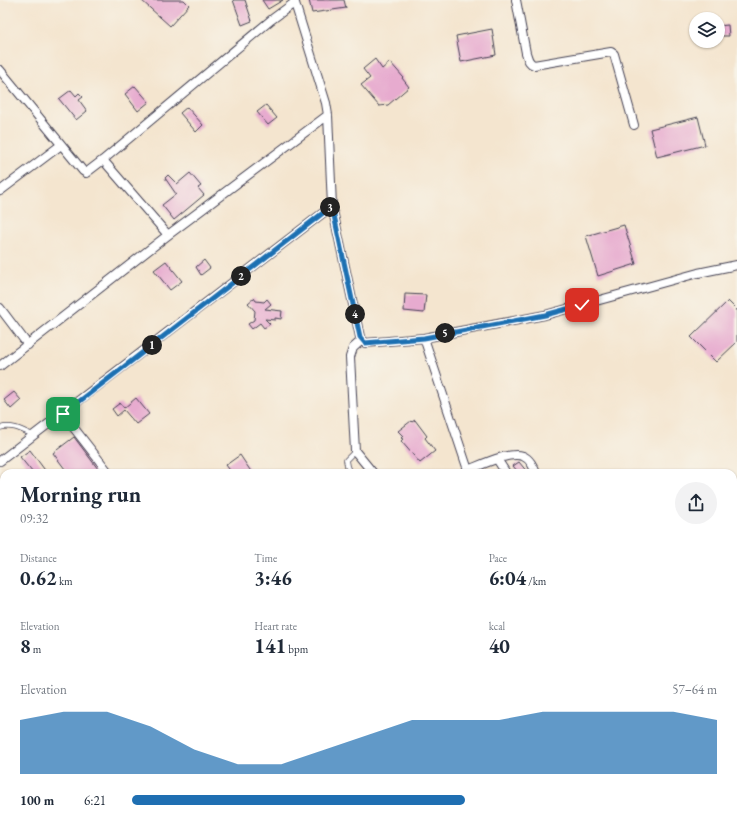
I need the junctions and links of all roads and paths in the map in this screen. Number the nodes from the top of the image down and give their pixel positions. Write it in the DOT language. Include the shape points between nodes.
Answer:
graph roads {
  1 [pos="516,0"];
  2 [pos="294,1"];
  3 [pos="0,70"];
  4 [pos="328,115"];
  5 [pos="634,125"];
  6 [pos="61,145"];
  7 [pos="103,160"];
  8 [pos="0,191"];
  9 [pos="332,206"];
  10 [pos="168,234"];
  11 [pos="737,265"];
  12 [pos="0,308"];
  13 [pos="424,338"];
  14 [pos="362,340"];
  15 [pos="28,345"];
  16 [pos="0,366"];
  17 [pos="63,414"];
  18 [pos="0,428"];
  19 [pos="33,435"];
  20 [pos="355,451"];
  21 [pos="497,460"];
  22 [pos="0,461"];
  23 [pos="106,469"];
  24 [pos="348,469"];
  25 [pos="370,469"];
  26 [pos="468,469"];
  27 [pos="476,469"];
  28 [pos="503,469"];
  29 [pos="534,469"];
  1 -- 5 [label="street" via="526,53 531,64 611,52 614,54"];
  2 -- 4 [label="street"];
  2 -- 7 [label="street"];
  3 -- 6 [label="street"];
  4 -- 9 [label="street"];
  4 -- 10 [label="street"];
  6 -- 7 [label="street" via="84,172"];
  6 -- 8 [label="street"];
  7 -- 10 [label="street"];
  9 -- 14 [label="street"];
  9 -- 17 [label="street"];
  10 -- 15 [label="street"];
  11 -- 13 [label="street" via="698,273 545,315"];
  12 -- 15 [label="street"];
  13 -- 14 [label="street" via="368,344"];
  13 -- 26 [label="street"];
  14 -- 20 [label="street" via="353,348 350,356"];
  15 -- 16 [label="street"];
  17 -- 19 [label="street"];
  17 -- 23 [label="street"];
  18 -- 19 [label="lane" via="14,427"];
  19 -- 22 [label="street"];
  20 -- 24 [label="lane" via="346,460"];
  20 -- 25 [label="street"];
  21 -- 27 [label="street"];
  21 -- 28 [label="street"];
  21 -- 29 [label="street" via="522,456"];
}
